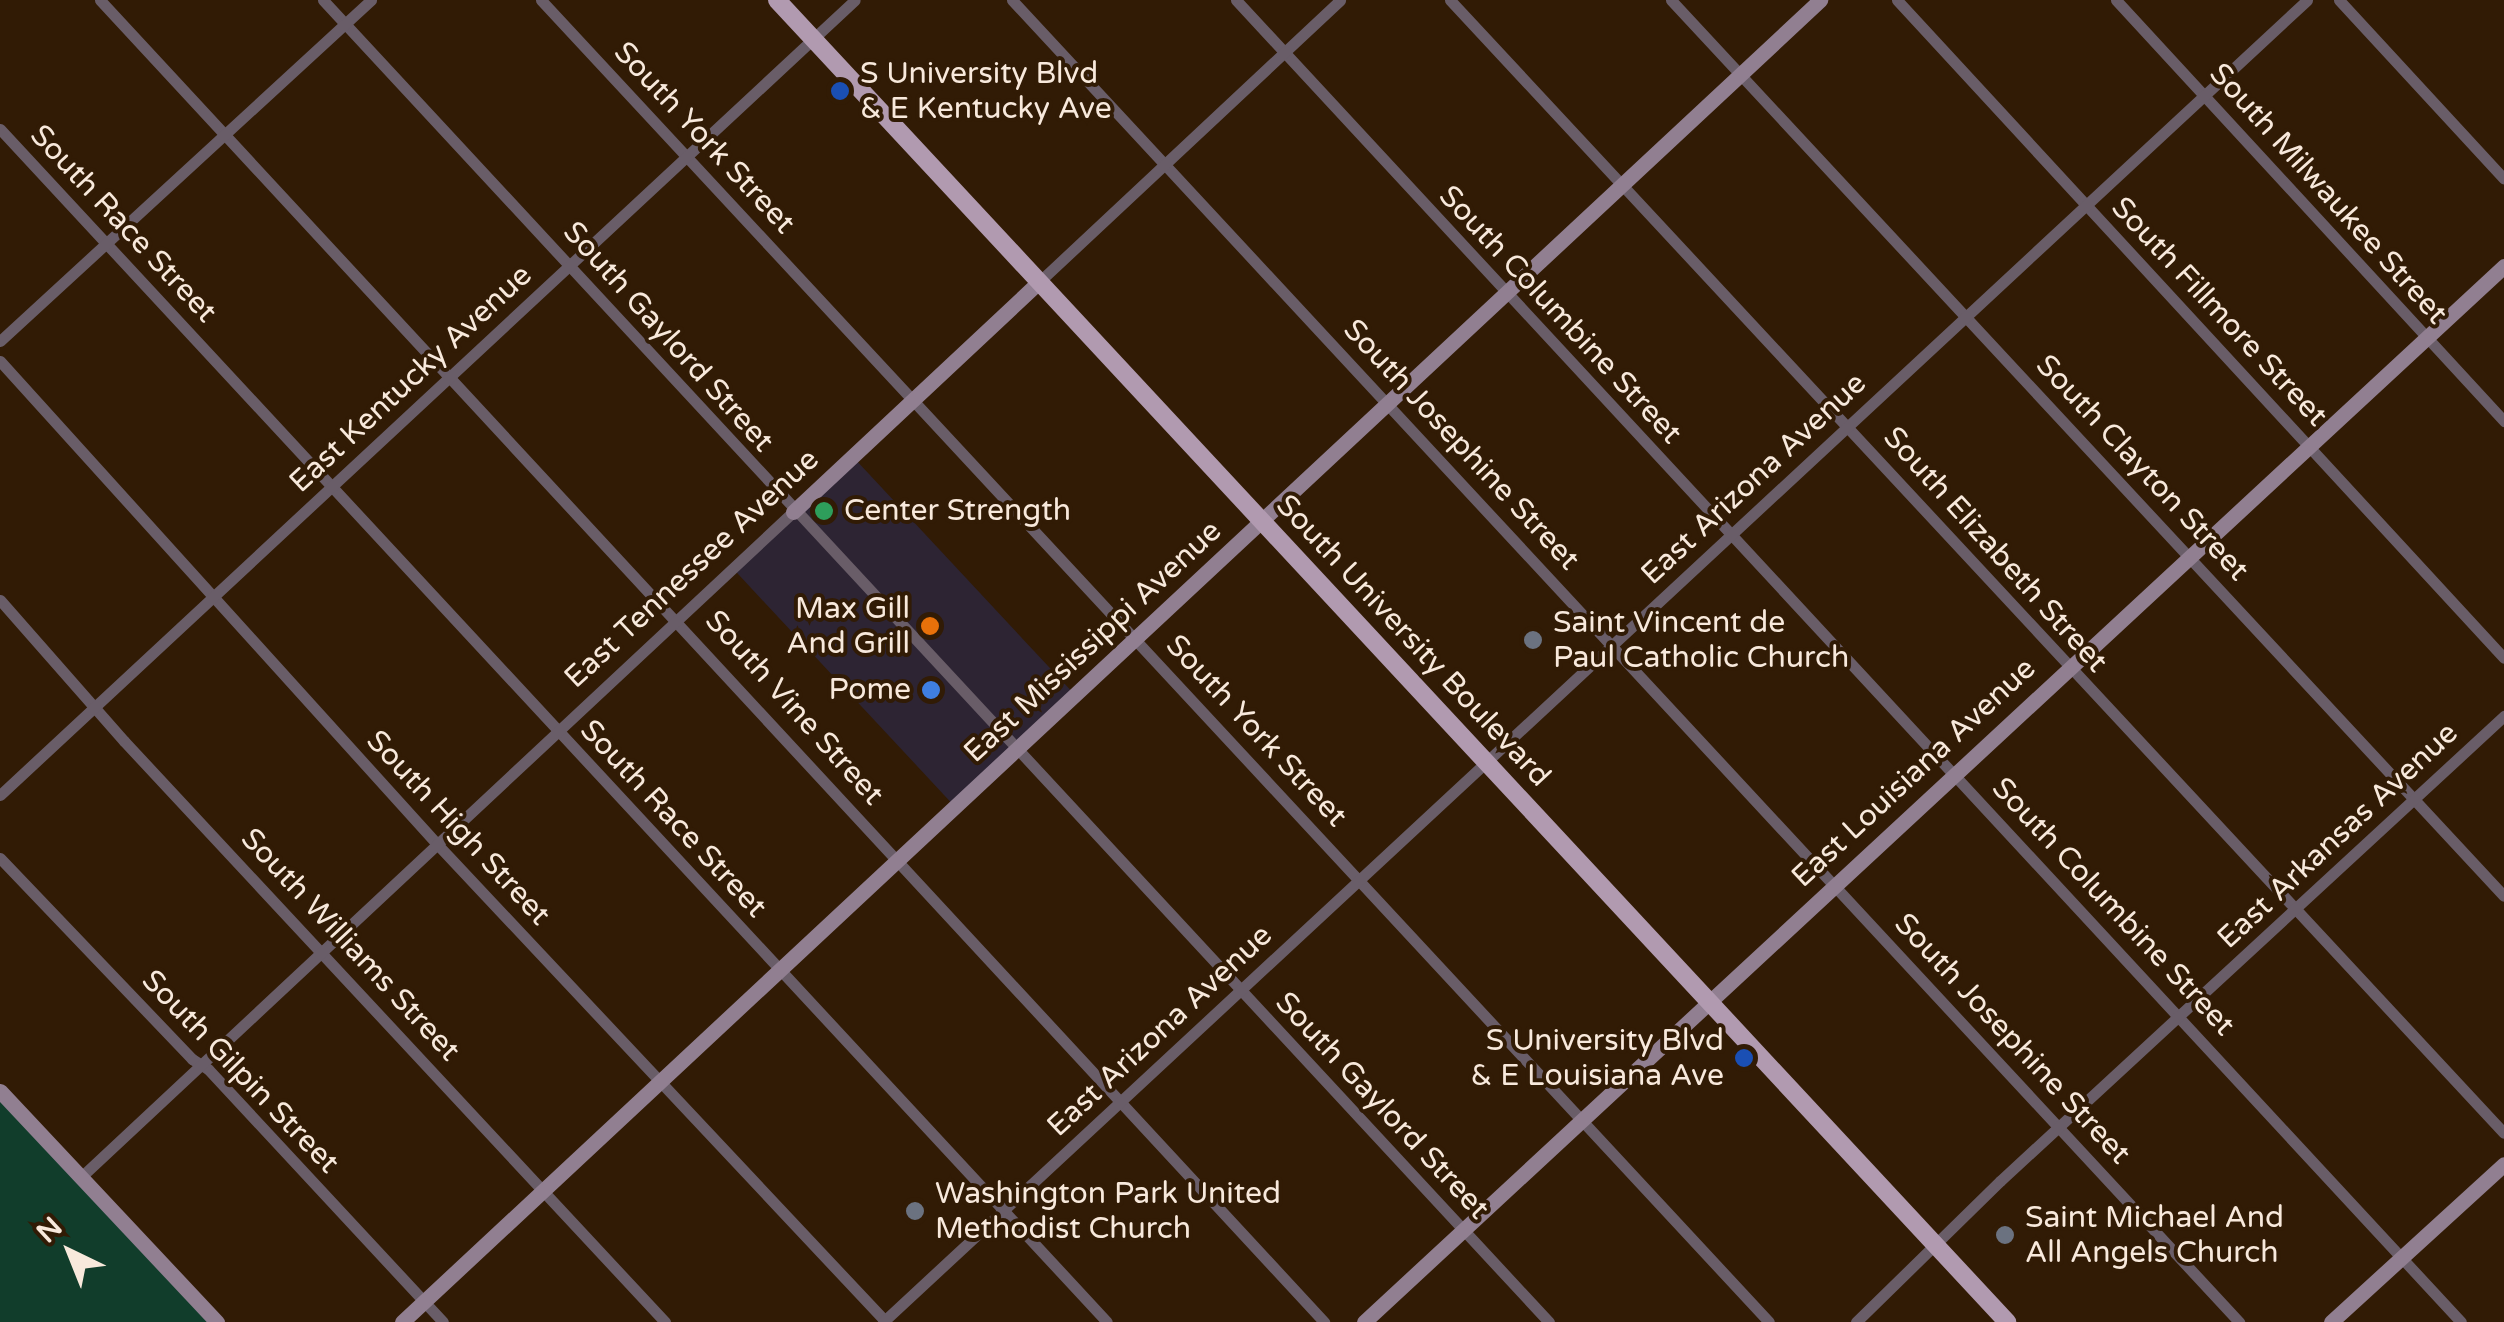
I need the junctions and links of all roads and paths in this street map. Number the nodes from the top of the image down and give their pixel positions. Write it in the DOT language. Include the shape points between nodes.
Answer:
graph roads {
  1 [pos="100,0"];
  2 [pos="322,0"];
  3 [pos="371,0"];
  4 [pos="542,0"];
  5 [pos="777,0"];
  6 [pos="855,0"];
  7 [pos="1012,0"];
  8 [pos="1236,0"];
  9 [pos="1340,0"];
  10 [pos="1450,0"];
  11 [pos="1671,0"];
  12 [pos="1820,0"];
  13 [pos="1897,0"];
  14 [pos="2116,0"];
  15 [pos="2307,0"];
  16 [pos="2339,0"];
  17 [pos="345,24"];
  18 [pos="814,39"];
  19 [pos="1284,52"];
  20 [pos="1740,76"];
  21 [pos="2204,95"];
  22 [pos="0,130"];
  23 [pos="225,133"];
  24 [pos="687,156"];
  25 [pos="1164,164"];
  26 [pos="2504,179"];
  27 [pos="1623,186"];
  28 [pos="2086,205"];
  29 [pos="106,244"];
  30 [pos="570,264"];
  31 [pos="2504,266"];
  32 [pos="1040,281"];
  33 [pos="1506,294"];
  34 [pos="1966,315"];
  35 [pos="2426,338"];
  36 [pos="0,341"];
  37 [pos="0,361"];
  38 [pos="450,375"];
  39 [pos="913,399"];
  40 [pos="1388,403"];
  41 [pos="2504,421"];
  42 [pos="1848,426"];
  43 [pos="2311,447"];
  44 [pos="332,488"];
  45 [pos="793,512"];
  46 [pos="1264,520"];
  47 [pos="1731,534"];
  48 [pos="2190,556"];
  49 [pos="215,598"];
  50 [pos="0,600"];
  51 [pos="678,619"];
  52 [pos="1136,639"];
  53 [pos="1612,645"];
  54 [pos="2504,658"];
  55 [pos="2068,668"];
  56 [pos="96,708"];
  57 [pos="2504,716"];
  58 [pos="558,731"];
  59 [pos="1017,752"];
  60 [pos="1487,762"];
  61 [pos="1956,772"];
  62 [pos="0,795"];
  63 [pos="2414,798"];
  64 [pos="437,844"];
  65 [pos="0,858"];
  66 [pos="899,860"];
  67 [pos="1361,878"];
  68 [pos="1836,884"];
  69 [pos="2504,896"];
  70 [pos="2298,910"];
  71 [pos="324,951"];
  72 [pos="780,971"];
  73 [pos="1241,990"];
  74 [pos="1710,1002"];
  75 [pos="2180,1017"];
  76 [pos="202,1065"];
  77 [pos="662,1081"];
  78 [pos="0,1091"];
  79 [pos="1121,1101"];
  80 [pos="1582,1119"];
  81 [pos="2058,1126"];
  82 [pos="2504,1133"];
  83 [pos="2504,1164"];
  84 [pos="81,1177"];
  85 [pos="542,1192"];
  86 [pos="1004,1210"];
  87 [pos="1464,1230"];
  88 [pos="1935,1244"];
  89 [pos="2403,1258"];
  90 [pos="424,1302"];
  91 [pos="216,1322"];
  92 [pos="402,1322"];
  93 [pos="443,1322"];
  94 [pos="665,1322"];
  95 [pos="885,1322"];
  96 [pos="1107,1322"];
  97 [pos="1324,1322"];
  98 [pos="1364,1322"];
  99 [pos="1549,1322"];
  100 [pos="1770,1322"];
  101 [pos="1856,1322"];
  102 [pos="2007,1322"];
  103 [pos="2239,1322"];
  104 [pos="2332,1322"];
  105 [pos="2462,1322"];
  1 -- 23 [label="street, South Vine Street"];
  2 -- 17 [label="street, South Gaylord Street"];
  3 -- 17 [label="street"];
  4 -- 24 [label="street, South York Street"];
  5 -- 18 [label="main road, South University Boulevard"];
  6 -- 18 [label="street, East Kentucky Avenue"];
  7 -- 25 [label="street, South Josephine Street"];
  8 -- 19 [label="street, South Columbine Street"];
  9 -- 19 [label="street, East Tennessee Avenue"];
  10 -- 27 [label="street, South Elizabeth Street"];
  11 -- 20 [label="street, South Clayton Street"];
  12 -- 20 [label="street, East Mississippi Avenue"];
  13 -- 28 [label="street, South Fillmore Street"];
  14 -- 21 [label="street, South Milwaukee Street"];
  15 -- 21 [label="street, East Arizona Avenue"];
  16 -- 26 [label="street"];
  17 -- 23 [label="street"];
  17 -- 30 [label="street, South Gaylord Street"];
  18 -- 24 [label="street, East Kentucky Avenue"];
  18 -- 32 [label="main road, South University Boulevard"];
  19 -- 25 [label="street, East Tennessee Avenue"];
  19 -- 33 [label="street, South Columbine Street"];
  20 -- 27 [label="street, East Mississippi Avenue"];
  20 -- 34 [label="street, South Clayton Street"];
  21 -- 28 [label="street, East Arizona Avenue"];
  21 -- 35 [label="street, South Milwaukee Street"];
  22 -- 29 [label="street, South Race Street"];
  23 -- 29 [label="street"];
  23 -- 38 [label="street, South Vine Street"];
  24 -- 30 [label="street, East Kentucky Avenue"];
  24 -- 39 [label="street, South York Street"];
  25 -- 32 [label="street, East Tennessee Avenue"];
  25 -- 40 [label="street, South Josephine Street"];
  27 -- 33 [label="street, East Mississippi Avenue"];
  27 -- 42 [label="street, South Elizabeth Street"];
  28 -- 34 [label="street, East Arizona Avenue"];
  28 -- 43 [label="street, South Fillmore Street"];
  29 -- 36 [label="street"];
  29 -- 44 [label="street, South Race Street"];
  30 -- 38 [label="street, East Kentucky Avenue"];
  30 -- 45 [label="street, South Gaylord Street"];
  31 -- 35 [label="street, East Louisiana Avenue"];
  32 -- 39 [label="street, East Tennessee Avenue"];
  32 -- 46 [label="main road, South University Boulevard"];
  33 -- 40 [label="street, East Mississippi Avenue"];
  33 -- 47 [label="street, South Columbine Street"];
  34 -- 42 [label="street, East Arizona Avenue"];
  34 -- 48 [label="street, South Clayton Street"];
  35 -- 41 [label="street, South Milwaukee Street"];
  35 -- 43 [label="street, East Louisiana Avenue"];
  37 -- 49 [label="street, South High Street"];
  38 -- 44 [label="street, East Kentucky Avenue"];
  38 -- 51 [label="street, South Vine Street"];
  39 -- 45 [label="street, East Tennessee Avenue"];
  39 -- 52 [label="street, South York Street"];
  40 -- 46 [label="street, East Mississippi Avenue"];
  40 -- 53 [label="street, South Josephine Street"];
  42 -- 47 [label="street, East Arizona Avenue"];
  42 -- 55 [label="street, South Elizabeth Street"];
  43 -- 48 [label="street, East Louisiana Avenue"];
  43 -- 54 [label="street, South Fillmore Street"];
  44 -- 49 [label="street, East Kentucky Avenue"];
  44 -- 58 [label="street, South Race Street"];
  45 -- 51 [label="street, East Tennessee Avenue"];
  45 -- 59 [label="street, South Gaylord Street"];
  46 -- 52 [label="street, East Mississippi Avenue"];
  46 -- 60 [label="main road, South University Boulevard"];
  47 -- 53 [label="street, East Arizona Avenue"];
  47 -- 61 [label="street, South Columbine Street"];
  48 -- 55 [label="street, East Louisiana Avenue"];
  48 -- 63 [label="street, South Clayton Street"];
  49 -- 56 [label="street, East Kentucky Avenue"];
  49 -- 64 [label="street, South High Street"];
  50 -- 56 [label="street, South Williams Street"];
  51 -- 58 [label="street, East Tennessee Avenue"];
  51 -- 66 [label="street, South Vine Street"];
  52 -- 59 [label="street, East Mississippi Avenue"];
  52 -- 67 [label="street, South York Street"];
  53 -- 60 [label="street, East Arizona Avenue"];
  53 -- 68 [label="street, South Josephine Street"];
  55 -- 61 [label="street, East Louisiana Avenue"];
  55 -- 70 [label="street, South Elizabeth Street"];
  56 -- 62 [label="street, East Kentucky Avenue"];
  56 -- 71 [label="street, South Williams Street"];
  57 -- 63 [label="street, East Arkansas Avenue"];
  58 -- 64 [label="street, East Tennessee Avenue"];
  58 -- 72 [label="street, South Race Street"];
  59 -- 66 [label="street, East Mississippi Avenue"];
  59 -- 73 [label="street, South Gaylord Street"];
  60 -- 67 [label="street, East Arizona Avenue"];
  60 -- 74 [label="main road, South University Boulevard"];
  61 -- 68 [label="street, East Louisiana Avenue"];
  61 -- 75 [label="street, South Columbine Street"];
  63 -- 69 [label="street, South Clayton Street"];
  63 -- 70 [label="street, East Arkansas Avenue"];
  64 -- 71 [label="street, East Tennessee Avenue"];
  64 -- 77 [label="street, South High Street"];
  65 -- 76 [label="street, South Gilpin Street"];
  66 -- 72 [label="street, East Mississippi Avenue"];
  66 -- 79 [label="street, South Vine Street"];
  67 -- 73 [label="street, East Arizona Avenue"];
  67 -- 80 [label="street, South York Street"];
  68 -- 74 [label="street, East Louisiana Avenue"];
  68 -- 81 [label="street, South Josephine Street"];
  70 -- 75 [label="street, East Arkansas Avenue"];
  70 -- 82 [label="street, South Elizabeth Street"];
  71 -- 76 [label="street, East Tennessee Avenue"];
  71 -- 85 [label="street, South Williams Street"];
  72 -- 77 [label="street, East Mississippi Avenue"];
  72 -- 86 [label="street, South Race Street"];
  73 -- 79 [label="street, East Arizona Avenue"];
  73 -- 87 [label="street, South Gaylord Street"];
  74 -- 80 [label="street, East Louisiana Avenue"];
  74 -- 88 [label="main road, South University Boulevard"];
  75 -- 81 [label="street, East Arkansas Avenue"];
  75 -- 89 [label="street, South Columbine Street"];
  76 -- 84 [label="street, East Tennessee Avenue"];
  76 -- 90 [label="street, South Gilpin Street"];
  77 -- 85 [label="street, East Mississippi Avenue"];
  77 -- 95 [label="street, South High Street"];
  78 -- 84 [label="street"];
  79 -- 86 [label="street, East Arizona Avenue"];
  79 -- 97 [label="street, South Vine Street"];
  80 -- 87 [label="street, East Louisiana Avenue"];
  80 -- 100 [label="street, South York Street"];
  81 -- 88 [label="street, East Arkansas Avenue"];
  81 -- 103 [label="street, South Josephine Street"];
  83 -- 89 [label="street"];
  84 -- 91 [label="street"];
  85 -- 90 [label="street, East Mississippi Avenue"];
  85 -- 94 [label="street, South Williams Street"];
  86 -- 95 [label="street, East Arizona Avenue"];
  86 -- 96 [label="street, South Race Street"];
  87 -- 98 [label="street, East Louisiana Avenue"];
  87 -- 99 [label="street, South Gaylord Street"];
  88 -- 101 [label="street, East Arkansas Avenue"];
  88 -- 102 [label="main road, South University Boulevard"];
  89 -- 104 [label="street"];
  89 -- 105 [label="street, South Columbine Street"];
  90 -- 92 [label="street, East Mississippi Avenue"];
  90 -- 93 [label="street, South Gilpin Street"];
}
